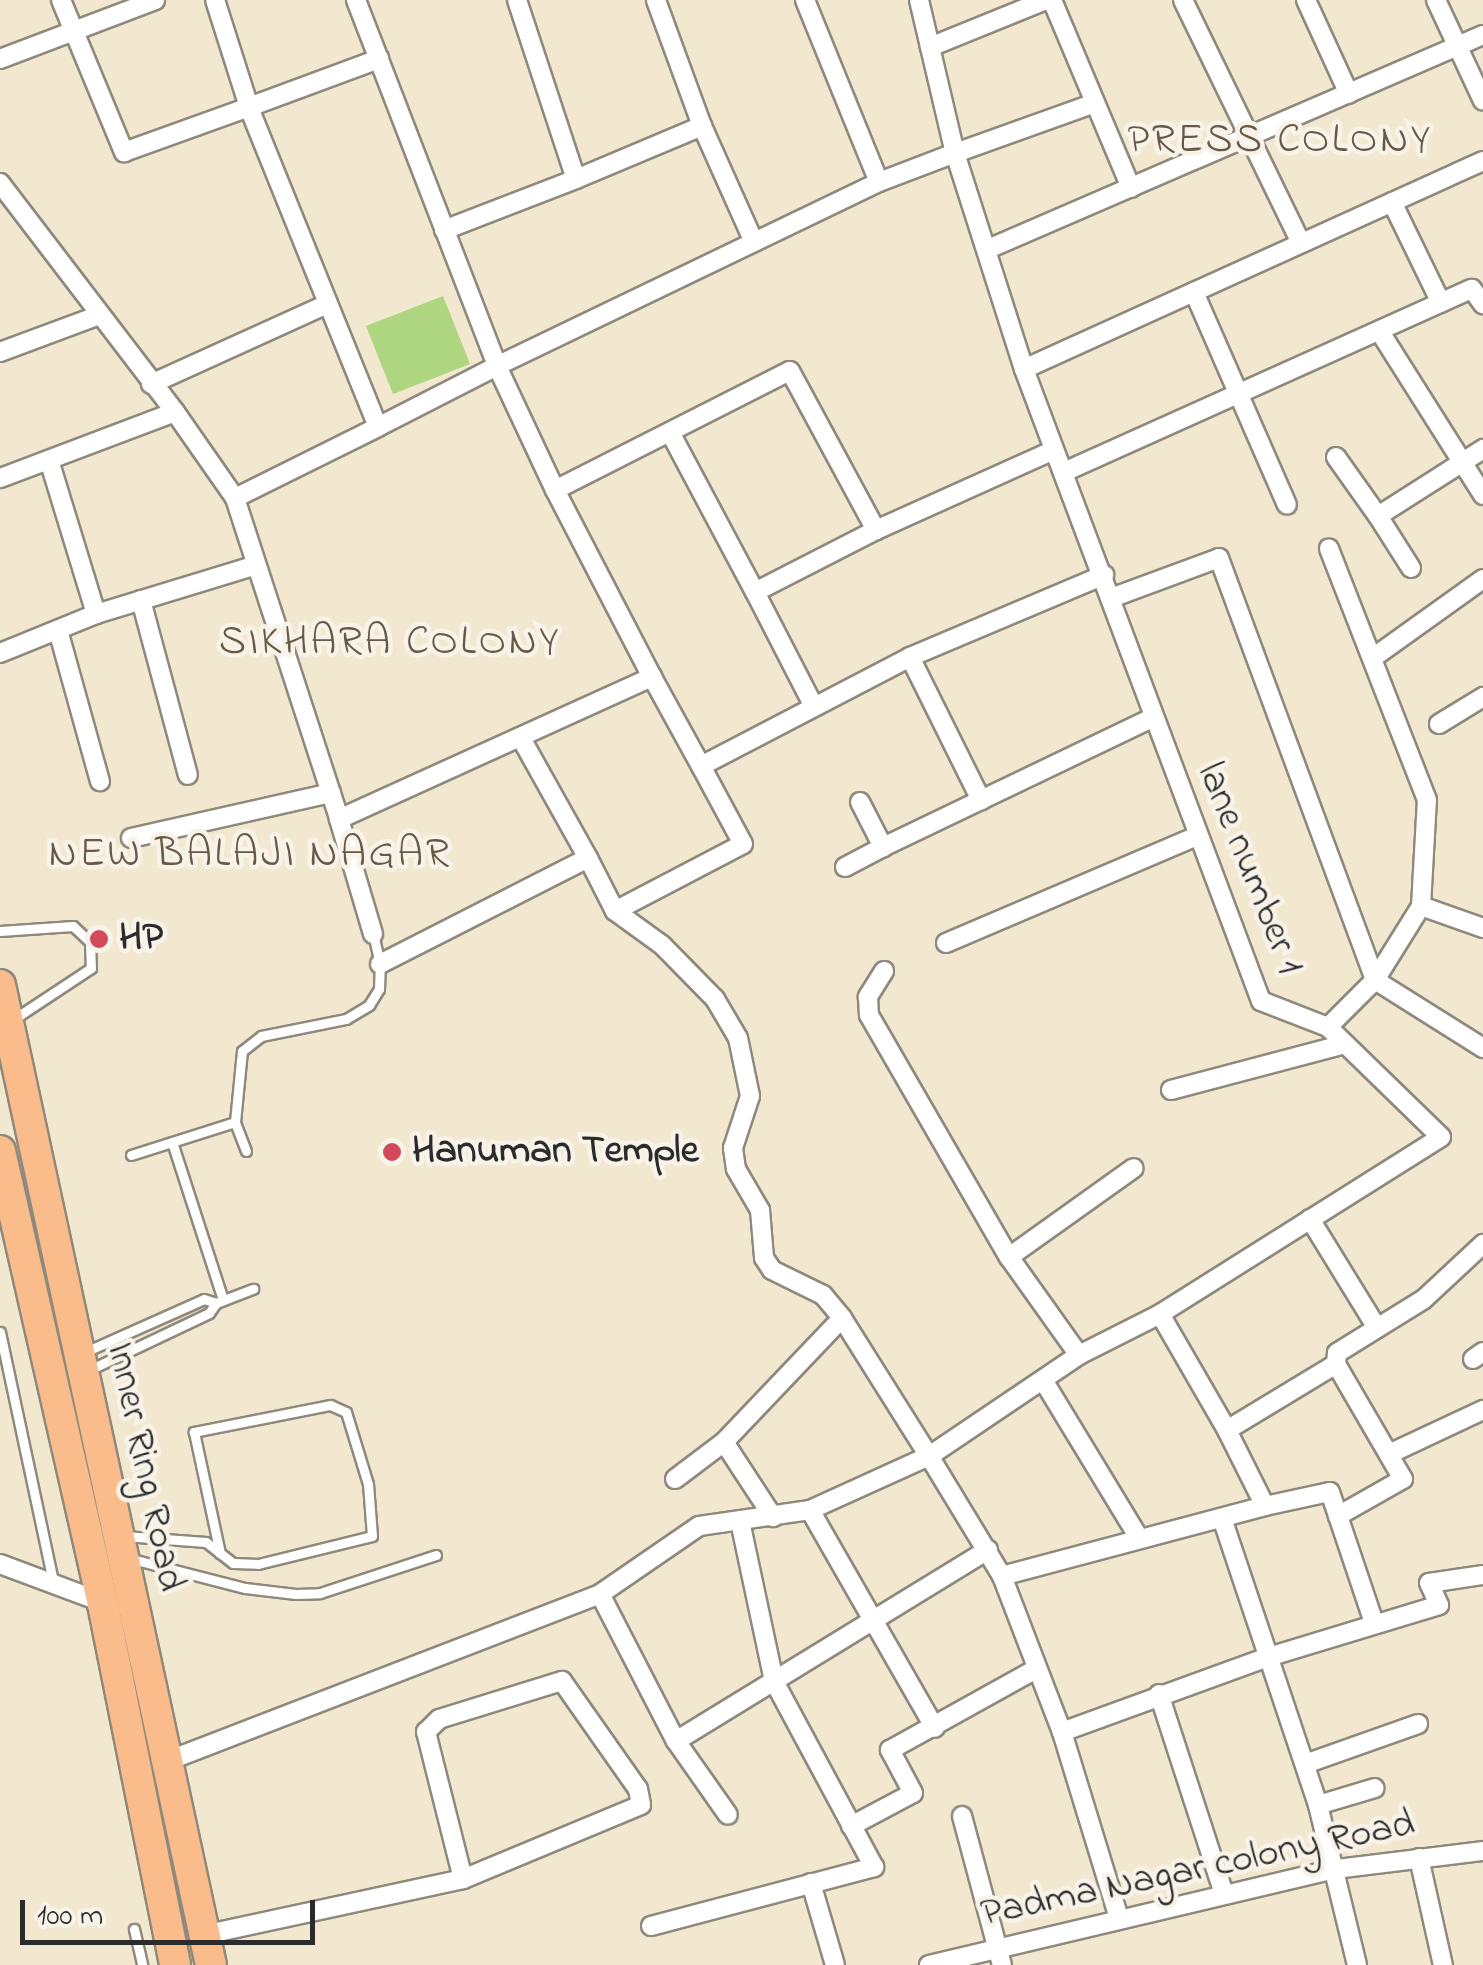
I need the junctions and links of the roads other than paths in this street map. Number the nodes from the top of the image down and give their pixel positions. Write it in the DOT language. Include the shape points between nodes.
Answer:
graph roads {
  1 [pos="61,0"];
  2 [pos="155,0"];
  3 [pos="215,0"];
  4 [pos="356,0"];
  5 [pos="656,0"];
  6 [pos="805,0"];
  7 [pos="919,0"];
  8 [pos="1049,0"];
  9 [pos="1182,0"];
  10 [pos="1306,0"];
  11 [pos="1436,0"];
  12 [pos="519,1"];
  13 [pos="73,31"];
  14 [pos="1483,35"];
  15 [pos="1459,46"];
  16 [pos="930,47"];
  17 [pos="0,59"];
  18 [pos="379,59"];
  19 [pos="1349,94"];
  20 [pos="1483,102"];
  21 [pos="1095,103"];
  22 [pos="250,107"];
  23 [pos="702,126"];
  24 [pos="1248,137"];
  25 [pos="955,153"];
  26 [pos="1483,161"];
  27 [pos="576,179"];
  28 [pos="0,182"];
  29 [pos="879,182"];
  30 [pos="1131,188"];
  31 [pos="1392,202"];
  32 [pos="444,230"];
  33 [pos="754,242"];
  34 [pos="1301,243"];
  35 [pos="988,250"];
  36 [pos="1479,291"];
  37 [pos="1194,292"];
  38 [pos="1441,303"];
  39 [pos="325,306"];
  40 [pos="97,316"];
  41 [pos="1380,332"];
  42 [pos="0,352"];
  43 [pos="497,366"];
  44 [pos="1024,369"];
  45 [pos="152,384"];
  46 [pos="1238,396"];
  47 [pos="175,412"];
  48 [pos="378,427"];
  49 [pos="672,436"];
  50 [pos="1483,449"];
  51 [pos="1054,450"];
  52 [pos="1336,456"];
  53 [pos="49,460"];
  54 [pos="1461,464"];
  55 [pos="1064,472"];
  56 [pos="0,478"];
  57 [pos="555,490"];
  58 [pos="1483,495"];
  59 [pos="235,498"];
  60 [pos="1287,505"];
  61 [pos="1378,516"];
  62 [pos="876,530"];
  63 [pos="1329,548"];
  64 [pos="256,565"];
  65 [pos="1411,568"];
  66 [pos="1104,576"];
  67 [pos="1483,579"];
  68 [pos="755,592"];
  69 [pos="1111,598"];
  70 [pos="140,600"];
  71 [pos="96,614"];
  72 [pos="58,630"];
  73 [pos="0,653"];
  74 [pos="910,657"];
  75 [pos="1374,657"];
  76 [pos="652,677"];
  77 [pos="1483,697"];
  78 [pos="814,708"];
  79 [pos="1152,718"];
  80 [pos="1439,724"];
  81 [pos="522,740"];
  82 [pos="701,766"];
  83 [pos="188,776"];
  84 [pos="100,781"];
  85 [pos="331,793"];
  86 [pos="981,800"];
  87 [pos="860,802"];
  88 [pos="340,819"];
  89 [pos="1195,837"];
  90 [pos="131,838"];
  91 [pos="883,847"];
  92 [pos="588,858"];
  93 [pos="845,867"];
  94 [pos="1421,906"];
  95 [pos="615,911"];
  96 [pos="1483,928"];
  97 [pos="0,931"];
  98 [pos="372,934"];
  99 [pos="946,943"];
  100 [pos="380,964"];
  101 [pos="884,971"];
  102 [pos="1375,980"];
  103 [pos="0,985"];
  104 [pos="8,1024"];
  105 [pos="1328,1027"];
  106 [pos="1345,1044"];
  107 [pos="1483,1048"];
  108 [pos="1171,1090"];
  109 [pos="235,1122"];
  110 [pos="172,1142"];
  111 [pos="0,1151"];
  112 [pos="246,1151"];
  113 [pos="131,1155"];
  114 [pos="1134,1168"];
  115 [pos="1310,1219"];
  116 [pos="1483,1244"];
  117 [pos="1009,1257"];
  118 [pos="254,1290"];
  119 [pos="220,1301"];
  120 [pos="1160,1314"];
  121 [pos="842,1318"];
  122 [pos="1377,1328"];
  123 [pos="0,1332"];
  124 [pos="1079,1355"];
  125 [pos="82,1364"];
  126 [pos="1336,1364"];
  127 [pos="1044,1380"];
  128 [pos="1483,1410"];
  129 [pos="1228,1430"];
  130 [pos="724,1442"];
  131 [pos="1388,1454"];
  132 [pos="929,1456"];
  133 [pos="676,1479"];
  134 [pos="1265,1506"];
  135 [pos="810,1510"];
  136 [pos="1338,1516"];
  137 [pos="773,1517"];
  138 [pos="1222,1518"];
  139 [pos="740,1522"];
  140 [pos="1138,1538"];
  141 [pos="122,1546"];
  142 [pos="988,1550"];
  143 [pos="220,1553"];
  144 [pos="436,1556"];
  145 [pos="0,1564"];
  146 [pos="1483,1575"];
  147 [pos="1002,1576"];
  148 [pos="53,1582"];
  149 [pos="600,1594"];
  150 [pos="118,1603"];
  151 [pos="870,1622"];
  152 [pos="1374,1623"];
  153 [pos="1265,1658"];
  154 [pos="1036,1668"];
  155 [pos="774,1681"];
  156 [pos="1158,1694"];
  157 [pos="1418,1724"];
  158 [pos="935,1728"];
  159 [pos="1062,1732"];
  160 [pos="676,1741"];
  161 [pos="170,1760"];
  162 [pos="1304,1764"];
  163 [pos="1374,1788"];
  164 [pos="1318,1805"];
  165 [pos="728,1815"];
  166 [pos="962,1816"];
  167 [pos="851,1826"];
  168 [pos="1483,1851"];
  169 [pos="1419,1858"];
  170 [pos="1336,1869"];
  171 [pos="463,1878"];
  172 [pos="811,1883"];
  173 [pos="1224,1894"];
  174 [pos="1119,1918"];
  175 [pos="651,1926"];
  176 [pos="134,1929"];
  177 [pos="204,1935"];
  178 [pos="997,1946"];
  179 [pos="142,1965"];
  180 [pos="175,1965"];
  181 [pos="211,1965"];
  182 [pos="834,1965"];
  183 [pos="929,1965"];
  184 [pos="1002,1965"];
  185 [pos="1356,1965"];
  186 [pos="1443,1965"];
  1 -- 13 [label="street"];
  2 -- 13 [label="street"];
  3 -- 22 [label="street"];
  4 -- 18 [label="street"];
  5 -- 23 [label="street"];
  6 -- 29 [label="street"];
  7 -- 16 [label="street, lane number 1"];
  8 -- 16 [label="street"];
  8 -- 21 [label="street"];
  9 -- 24 [label="street"];
  10 -- 19 [label="street"];
  11 -- 15 [label="street"];
  12 -- 27 [label="street"];
  13 -- 17 [label="street"];
  13 -- 22 [label="street" via="124,152"];
  14 -- 15 [label="street"];
  15 -- 19 [label="street"];
  15 -- 20 [label="street"];
  16 -- 25 [label="street, lane number 1"];
  18 -- 22 [label="street"];
  18 -- 32 [label="street"];
  19 -- 24 [label="street"];
  21 -- 25 [label="street"];
  21 -- 30 [label="street"];
  22 -- 39 [label="street"];
  23 -- 27 [label="street"];
  23 -- 33 [label="street"];
  24 -- 30 [label="street"];
  24 -- 34 [label="street"];
  25 -- 29 [label="street"];
  25 -- 35 [label="street, lane number 1"];
  26 -- 31 [label="street"];
  27 -- 32 [label="street"];
  28 -- 40 [label="street"];
  29 -- 33 [label="street"];
  30 -- 35 [label="street"];
  31 -- 34 [label="street"];
  31 -- 38 [label="street"];
  32 -- 43 [label="street"];
  33 -- 43 [label="street"];
  34 -- 37 [label="street"];
  35 -- 44 [label="street, lane number 1"];
  36 -- 38 [label="street"];
  37 -- 44 [label="street"];
  37 -- 46 [label="street"];
  38 -- 41 [label="street"];
  39 -- 45 [label="street"];
  39 -- 48 [label="street"];
  40 -- 42 [label="street"];
  40 -- 45 [label="street"];
  41 -- 46 [label="street"];
  41 -- 54 [label="street"];
  43 -- 48 [label="street"];
  43 -- 57 [label="street"];
  44 -- 51 [label="street, lane number 1"];
  45 -- 47 [label="street"];
  46 -- 55 [label="street"];
  46 -- 60 [label="street"];
  47 -- 53 [label="street"];
  47 -- 59 [label="street"];
  48 -- 59 [label="street"];
  49 -- 57 [label="street"];
  49 -- 62 [label="street" via="790,371"];
  49 -- 68 [label="street"];
  50 -- 54 [label="street"];
  51 -- 55 [label="street, lane number 1"];
  51 -- 62 [label="street"];
  52 -- 61 [label="street"];
  53 -- 56 [label="street"];
  53 -- 71 [label="street"];
  54 -- 58 [label="street"];
  54 -- 61 [label="street"];
  55 -- 66 [label="street, lane number 1"];
  57 -- 76 [label="street"];
  59 -- 64 [label="street"];
  61 -- 65 [label="street"];
  62 -- 68 [label="street"];
  63 -- 75 [label="street, lane number 1"];
  64 -- 70 [label="street"];
  64 -- 85 [label="street"];
  66 -- 69 [label="street, lane number 1"];
  66 -- 74 [label="street"];
  67 -- 75 [label="street"];
  68 -- 78 [label="street"];
  69 -- 79 [label="street, lane number 1"];
  69 -- 102 [label="street" via="1219,558"];
  70 -- 71 [label="street"];
  70 -- 83 [label="street"];
  71 -- 72 [label="street"];
  72 -- 73 [label="street"];
  72 -- 84 [label="street"];
  74 -- 78 [label="street"];
  74 -- 86 [label="street"];
  75 -- 94 [label="street, lane number 1" via="1426,800"];
  76 -- 81 [label="street"];
  76 -- 82 [label="street"];
  77 -- 80 [label="street"];
  78 -- 82 [label="street"];
  79 -- 86 [label="street"];
  79 -- 89 [label="street, lane number 1"];
  81 -- 88 [label="street"];
  81 -- 92 [label="street"];
  82 -- 95 [label="street" via="744,844"];
  85 -- 88 [label="street"];
  85 -- 90 [label="street"];
  86 -- 91 [label="street"];
  87 -- 91 [label="street"];
  88 -- 98 [label="street"];
  89 -- 99 [label="street"];
  89 -- 105 [label="street, lane number 1" via="1261,1002"];
  91 -- 93 [label="street"];
  92 -- 95 [label="street"];
  92 -- 100 [label="street"];
  94 -- 96 [label="street"];
  94 -- 102 [label="street, lane number 1"];
  95 -- 121 [label="street" via="715,999 738,1038 750,1096 732,1148 760,1210 764,1258 772,1270 823,1295"];
  97 -- 104 [label="lane" via="73,926 85,932 92,956 92,968 74,984"];
  98 -- 100 [label="lane"];
  100 -- 109 [label="lane" via="379,989 360,1012 249,1042 240,1058"];
  101 -- 117 [label="street" via="868,996 869,1015"];
  102 -- 105 [label="street, lane number 1"];
  102 -- 107 [label="street"];
  103 -- 104 [label="highway, Inner Ring Road"];
  104 -- 125 [label="highway, Inner Ring Road"];
  105 -- 106 [label="street"];
  106 -- 108 [label="street"];
  106 -- 115 [label="street" via="1440,1137"];
  109 -- 110 [label="lane"];
  109 -- 112 [label="lane"];
  110 -- 113 [label="lane"];
  110 -- 119 [label="lane"];
  111 -- 150 [label="highway, Inner Ring Road"];
  114 -- 117 [label="street"];
  115 -- 120 [label="street"];
  115 -- 122 [label="street"];
  116 -- 122 [label="street" via="1424,1299"];
  117 -- 124 [label="street"];
  118 -- 119 [label="lane"];
  119 -- 125 [label="lane" via="209,1314"];
  119 -- 125 [label="lane" via="204,1299"];
  120 -- 124 [label="street"];
  120 -- 129 [label="street"];
  121 -- 130 [label="street"];
  121 -- 132 [label="street"];
  122 -- 126 [label="street" via="1337,1352"];
  123 -- 148 [label="lane"];
  124 -- 127 [label="street"];
  125 -- 141 [label="highway, Inner Ring Road"];
  126 -- 129 [label="street"];
  126 -- 131 [label="street"];
  127 -- 132 [label="street"];
  127 -- 140 [label="street"];
  128 -- 131 [label="street"];
  129 -- 134 [label="street"];
  130 -- 133 [label="street"];
  130 -- 137 [label="street"];
  131 -- 136 [label="street" via="1401,1485"];
  132 -- 135 [label="street"];
  132 -- 142 [label="street"];
  134 -- 136 [label="street" via="1330,1492"];
  134 -- 138 [label="street"];
  135 -- 137 [label="street"];
  135 -- 151 [label="street"];
  136 -- 152 [label="street"];
  137 -- 139 [label="street"];
  138 -- 140 [label="street"];
  138 -- 153 [label="street"];
  139 -- 149 [label="street" via="699,1526"];
  139 -- 155 [label="street"];
  140 -- 147 [label="street"];
  141 -- 143 [label="lane" via="175,1536 206,1542"];
  141 -- 144 [label="lane" via="245,1588 296,1594 320,1593"];
  141 -- 150 [label="highway, Inner Ring Road"];
  142 -- 147 [label="street"];
  142 -- 151 [label="street"];
  143 -- 143 [label="lane" via="232,1563 258,1564 372,1536 368,1484 346,1412 330,1405 194,1432"];
  145 -- 148 [label="street"];
  146 -- 152 [label="street" via="1429,1582 1439,1605"];
  147 -- 154 [label="street"];
  148 -- 150 [label="street"];
  149 -- 160 [label="street"];
  149 -- 161 [label="street"];
  150 -- 161 [label="highway, Inner Ring Road"];
  150 -- 180 [label="highway, Inner Ring Road"];
  151 -- 155 [label="street"];
  151 -- 158 [label="street"];
  152 -- 153 [label="street"];
  153 -- 156 [label="street"];
  153 -- 162 [label="street"];
  154 -- 158 [label="street"];
  154 -- 159 [label="street"];
  155 -- 160 [label="street"];
  155 -- 167 [label="street"];
  156 -- 159 [label="street"];
  156 -- 173 [label="street"];
  157 -- 162 [label="street"];
  158 -- 167 [label="street" via="890,1750 913,1793"];
  159 -- 174 [label="street"];
  160 -- 165 [label="street"];
  161 -- 177 [label="highway, Inner Ring Road"];
  162 -- 164 [label="street"];
  163 -- 164 [label="street"];
  164 -- 170 [label="street"];
  166 -- 178 [label="street"];
  167 -- 172 [label="street" via="874,1867"];
  168 -- 169 [label="street, Padma Nagar colony Road"];
  169 -- 170 [label="street, Padma Nagar colony Road"];
  169 -- 186 [label="street"];
  170 -- 173 [label="street, Padma Nagar colony Road"];
  170 -- 185 [label="street"];
  171 -- 171 [label="street" via="641,1805 638,1789 562,1681 429,1727 426,1742"];
  171 -- 177 [label="street"];
  172 -- 175 [label="street"];
  172 -- 182 [label="street"];
  173 -- 174 [label="street, Padma Nagar colony Road"];
  174 -- 178 [label="street, Padma Nagar colony Road"];
  176 -- 179 [label="lane"];
  177 -- 181 [label="highway, Inner Ring Road"];
  178 -- 183 [label="street, Padma Nagar colony Road"];
  178 -- 184 [label="street"];
}
